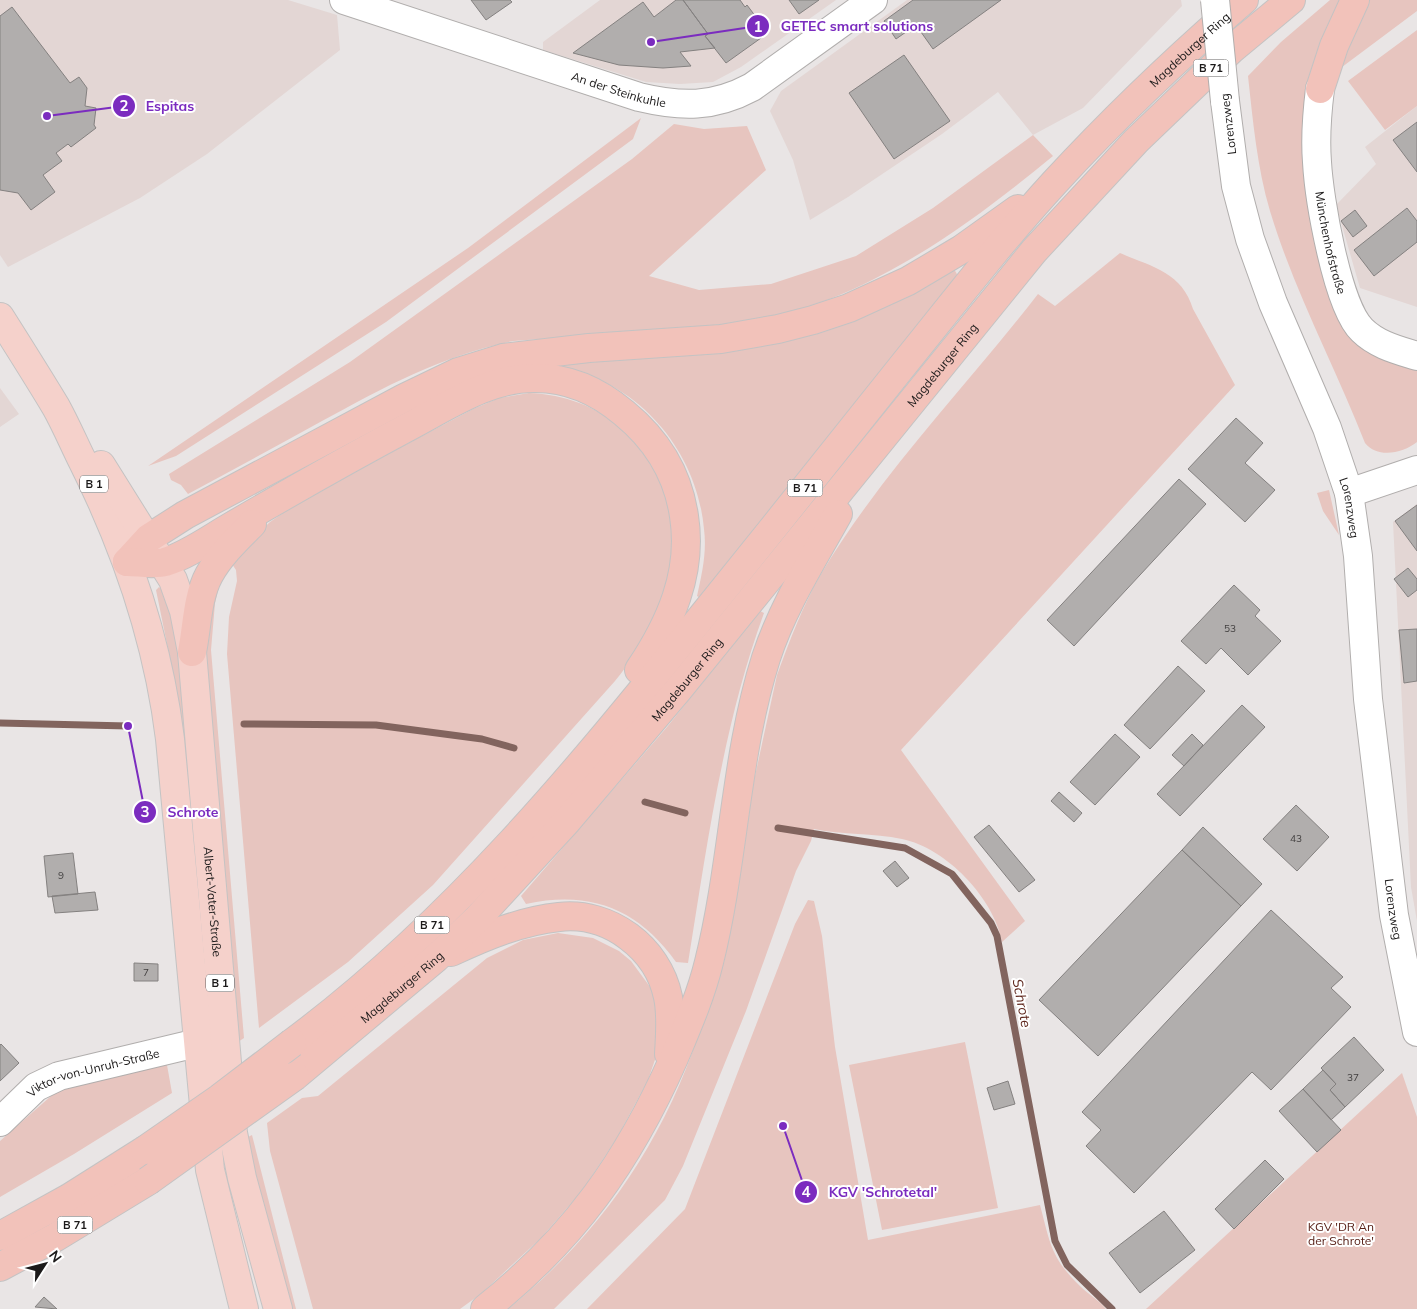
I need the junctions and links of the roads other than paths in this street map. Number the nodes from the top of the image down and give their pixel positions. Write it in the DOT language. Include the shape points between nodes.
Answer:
graph roads {
  1 [pos="344,0"];
  2 [pos="873,0"];
  3 [pos="1215,0"];
  4 [pos="1244,0"];
  5 [pos="1291,0"];
  6 [pos="1355,0"];
  7 [pos="1320,89"];
  8 [pos="1053,184"];
  9 [pos="0,317"];
  10 [pos="1417,356"];
  11 [pos="57,409"];
  12 [pos="876,446"];
  13 [pos="1417,470"];
  14 [pos="1349,493"];
  15 [pos="276,500"];
  16 [pos="149,538"];
  17 [pos="127,562"];
  18 [pos="164,563"];
  19 [pos="192,652"];
  20 [pos="558,792"];
  21 [pos="436,958"];
  22 [pos="1417,1032"];
  23 [pos="197,1043"];
  24 [pos="668,1070"];
  25 [pos="0,1122"];
  26 [pos="0,1236"];
  27 [pos="0,1267"];
  28 [pos="244,1309"];
  29 [pos="278,1309"];
  30 [pos="485,1309"];
  1 -- 2 [label="street, An der Steinkuhle" via="639,97 670,104 697,105 730,97 752,87"];
  3 -- 14 [label="street, Lorenzweg, bridge" via="1236,186 1250,239 1273,304 1327,428"];
  4 -- 8 [label="highway, Magdeburger Ring / B 71" via="1143,92"];
  5 -- 12 [label="highway, Magdeburger Ring / B 71" via="1211,69 1079,201"];
  6 -- 7 [label="highway" via="1334,46"];
  7 -- 10 [label="street, Münchenhofstraße" via="1316,136 1318,186 1345,302 1356,323 1368,335 1382,344"];
  8 -- 16 [label="highway" via="936,266 879,295 814,320 721,339 503,358 458,372 357,422 185,515"];
  8 -- 20 [label="highway, Magdeburger Ring / B 71" via="977,273"];
  9 -- 11 [label="main road, Albert-Vater-Straße / B 1"];
  11 -- 16 [label="main road, Albert-Vater-Straße / B 1" via="105,471"];
  11 -- 17 [label="main road, Albert-Vater-Straße / B 1" via="103,502"];
  12 -- 21 [label="highway, Magdeburger Ring / B 71" via="573,814 477,919"];
  12 -- 24 [label="highway" via="786,604 767,655 752,713 709,961 687,1028"];
  13 -- 14 [label="street"];
  14 -- 22 [label="street, Lorenzweg" via="1358,556 1368,699 1394,916"];
  15 -- 18 [label="highway"];
  15 -- 19 [label="highway" via="230,546 208,576"];
  15 -- 20 [label="highway" via="461,399 513,380 547,379 582,386 614,404 640,427 665,460 680,498 686,544 680,586 661,637"];
  16 -- 17 [label="highway"];
  16 -- 18 [label="main road, Albert-Vater-Straße / B 1"];
  17 -- 18 [label="highway"];
  17 -- 23 [label="main road, Albert-Vater-Straße / B 1" via="148,627 166,710"];
  18 -- 19 [label="main road, Albert-Vater-Straße / B 1" via="180,598"];
  19 -- 29 [label="main road, Albert-Vater-Straße / B 1" via="233,1133"];
  20 -- 26 [label="highway, Magdeburger Ring / B 71, bridge" via="427,930 363,988 220,1098 146,1150"];
  21 -- 24 [label="highway" via="480,939 545,919 574,917 610,925 643,950 663,980 671,1023"];
  21 -- 27 [label="highway, Magdeburger Ring / B 71, bridge" via="295,1076 148,1181"];
  23 -- 25 [label="street, Viktor-von-Unruh-Straße" via="59,1076 36,1087"];
  23 -- 28 [label="main road, Albert-Vater-Straße / B 1" via="210,1170"];
  24 -- 30 [label="highway" via="633,1142 588,1207 527,1273"];
}
